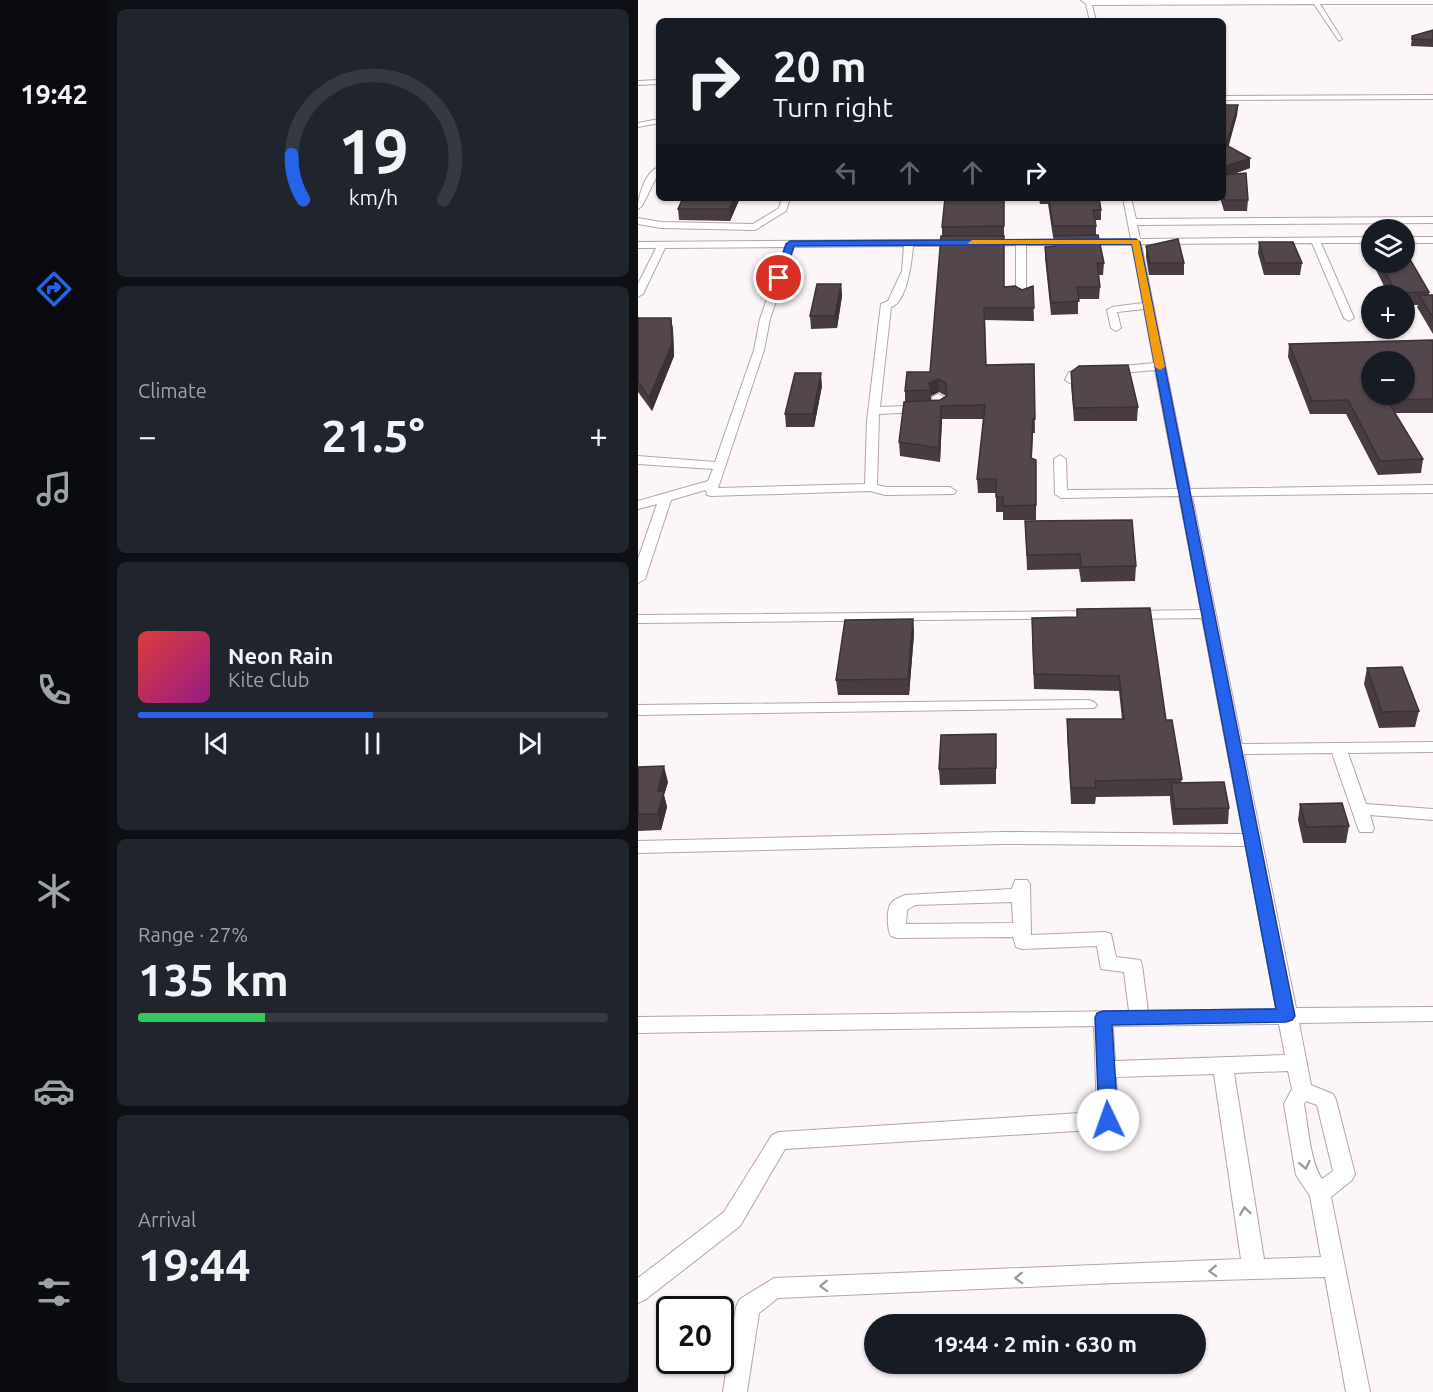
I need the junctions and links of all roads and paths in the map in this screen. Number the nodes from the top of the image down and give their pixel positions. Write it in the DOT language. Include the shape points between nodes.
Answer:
graph roads {
  1 [pos="1087,2"];
  2 [pos="1316,2"];
  3 [pos="1433,2"];
  4 [pos="1092,18"];
  5 [pos="1339,39"];
  6 [pos="656,81"];
  7 [pos="638,83"];
  8 [pos="1433,97"];
  9 [pos="1226,98"];
  10 [pos="656,121"];
  11 [pos="638,124"];
  12 [pos="656,170"];
  13 [pos="785,201"];
  14 [pos="1128,201"];
  15 [pos="638,206"];
  16 [pos="1433,220"];
  17 [pos="638,221"];
  18 [pos="1132,222"];
  19 [pos="1316,240"];
  20 [pos="1361,240"];
  21 [pos="1415,240"];
  22 [pos="1433,240"];
  23 [pos="1020,242"];
  24 [pos="1136,242"];
  25 [pos="909,243"];
  26 [pos="790,244"];
  27 [pos="638,245"];
  28 [pos="662,245"];
  29 [pos="638,294"];
  30 [pos="1021,297"];
  31 [pos="1148,305"];
  32 [pos="1349,318"];
  33 [pos="1116,328"];
  34 [pos="1160,366"];
  35 [pos="1070,380"];
  36 [pos="938,397"];
  37 [pos="875,411"];
  38 [pos="1060,459"];
  39 [pos="638,460"];
  40 [pos="720,466"];
  41 [pos="713,484"];
  42 [pos="871,487"];
  43 [pos="1433,489"];
  44 [pos="950,491"];
  45 [pos="1184,492"];
  46 [pos="665,498"];
  47 [pos="638,505"];
  48 [pos="638,579"];
  49 [pos="1208,614"];
  50 [pos="638,619"];
  51 [pos="1089,705"];
  52 [pos="638,710"];
  53 [pos="1433,747"];
  54 [pos="1338,748"];
  55 [pos="1234,749"];
  56 [pos="1359,809"];
  57 [pos="1433,815"];
  58 [pos="1366,828"];
  59 [pos="1252,840"];
  60 [pos="638,847"];
  61 [pos="1021,930"];
  62 [pos="1433,1014"];
  63 [pos="1286,1016"];
  64 [pos="1139,1017"];
  65 [pos="1103,1018"];
  66 [pos="638,1025"];
  67 [pos="1296,1063"];
  68 [pos="1223,1065"];
  69 [pos="1105,1069"];
  70 [pos="1302,1090"];
  71 [pos="1320,1192"];
  72 [pos="1335,1267"];
  73 [pos="1253,1269"];
  74 [pos="638,1292"];
  75 [pos="735,1392"];
  76 [pos="1358,1392"];
  1 -- 2 [label="lane"];
  1 -- 4 [label="lane"];
  2 -- 3 [label="lane"];
  2 -- 5 [label="lane"];
  6 -- 7 [label="lane"];
  8 -- 9 [label="lane"];
  10 -- 11 [label="lane"];
  12 -- 15 [label="lane"];
  13 -- 17 [label="lane" via="783,209 755,227"];
  14 -- 18 [label="lane"];
  16 -- 18 [label="lane"];
  18 -- 24 [label="lane"];
  19 -- 20 [label="lane"];
  19 -- 24 [label="lane"];
  19 -- 32 [label="lane"];
  21 -- 22 [label="lane"];
  23 -- 24 [label="lane"];
  23 -- 25 [label="lane"];
  23 -- 30 [label="lane"];
  24 -- 31 [label="lane"];
  25 -- 26 [label="lane"];
  25 -- 37 [label="lane" via="906,271 892,304 886,304"];
  26 -- 28 [label="lane"];
  26 -- 40 [label="lane"];
  27 -- 28 [label="lane"];
  28 -- 29 [label="lane"];
  31 -- 33 [label="lane" via="1112,310"];
  31 -- 34 [label="lane"];
  34 -- 35 [label="lane" via="1073,374"];
  34 -- 45 [label="lane"];
  36 -- 37 [label="lane" via="940,408"];
  37 -- 42 [label="lane"];
  38 -- 45 [label="lane" via="1061,494"];
  39 -- 40 [label="lane"];
  40 -- 41 [label="lane"];
  41 -- 42 [label="lane" via="711,492"];
  41 -- 46 [label="lane"];
  42 -- 44 [label="lane" via="885,491"];
  43 -- 45 [label="lane"];
  45 -- 49 [label="lane"];
  46 -- 47 [label="lane"];
  46 -- 48 [label="lane"];
  49 -- 50 [label="lane"];
  49 -- 55 [label="lane"];
  51 -- 52 [label="lane"];
  53 -- 54 [label="lane"];
  54 -- 55 [label="lane"];
  54 -- 56 [label="lane"];
  55 -- 59 [label="lane"];
  56 -- 57 [label="lane"];
  56 -- 58 [label="lane"];
  59 -- 60 [label="lane" via="1004,838"];
  59 -- 63 [label="lane"];
  61 -- 61 [label="lane" via="1021,890 911,899 898,907 897,931"];
  61 -- 64 [label="lane" via="1022,942 1105,939 1108,964 1133,965"];
  62 -- 63 [label="lane"];
  63 -- 64 [label="lane"];
  63 -- 67 [label="lane"];
  64 -- 65 [label="lane"];
  65 -- 66 [label="lane"];
  65 -- 69 [label="lane"];
  67 -- 68 [label="lane"];
  67 -- 70 [label="lane"];
  68 -- 69 [label="lane"];
  73 -- 68 [label="lane, one-way"];
  69 -- 74 [label="lane" via="1108,1120 779,1141 732,1219"];
  70 -- 71 [label="lane, one-way" via="1294,1104 1299,1134 1307,1175"];
  70 -- 71 [label="lane" via="1326,1100 1344,1174"];
  71 -- 72 [label="lane"];
  72 -- 73 [label="lane"];
  72 -- 76 [label="lane"];
  73 -- 75 [label="lane, one-way" via="774,1288 748,1308"];
}
